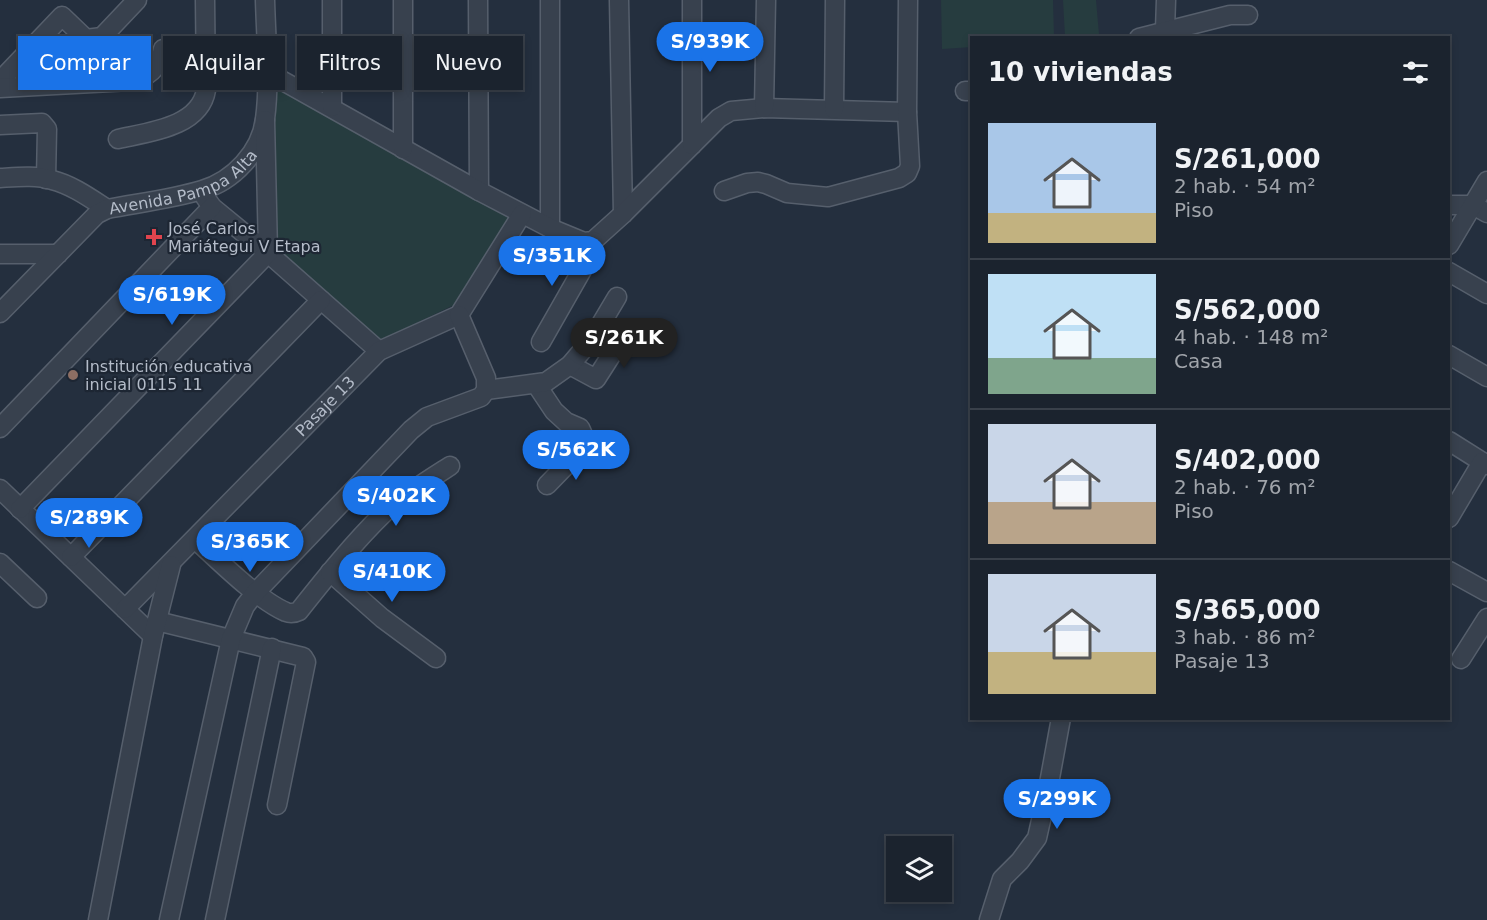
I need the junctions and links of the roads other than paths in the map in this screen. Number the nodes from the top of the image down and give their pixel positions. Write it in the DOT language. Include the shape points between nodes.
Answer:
graph roads {
  1 [pos="136,0"];
  2 [pos="205,0"];
  3 [pos="265,0"];
  4 [pos="332,0"];
  5 [pos="404,0"];
  6 [pos="478,0"];
  7 [pos="550,0"];
  8 [pos="619,0"];
  9 [pos="692,0"];
  10 [pos="765,0"];
  11 [pos="835,0"];
  12 [pos="908,0"];
  13 [pos="1166,0"];
  14 [pos="1248,15"];
  15 [pos="1165,30"];
  16 [pos="206,36"];
  17 [pos="266,36"];
  18 [pos="1146,36"];
  19 [pos="163,56"];
  20 [pos="13,66"];
  21 [pos="18,72"];
  22 [pos="151,72"];
  23 [pos="285,80"];
  24 [pos="0,81"];
  25 [pos="18,87"];
  26 [pos="0,88"];
  27 [pos="205,90"];
  28 [pos="266,90"];
  29 [pos="332,107"];
  30 [pos="764,108"];
  31 [pos="834,109"];
  32 [pos="907,112"];
  33 [pos="265,120"];
  34 [pos="0,125"];
  35 [pos="118,139"];
  36 [pos="692,145"];
  37 [pos="403,149"];
  38 [pos="0,178"];
  39 [pos="46,179"];
  40 [pos="1487,181"];
  41 [pos="201,190"];
  42 [pos="479,191"];
  43 [pos="724,191"];
  44 [pos="1450,205"];
  45 [pos="212,207"];
  46 [pos="107,209"];
  47 [pos="1480,209"];
  48 [pos="522,214"];
  49 [pos="623,214"];
  50 [pos="550,228"];
  51 [pos="593,241"];
  52 [pos="1450,243"];
  53 [pos="268,253"];
  54 [pos="0,254"];
  55 [pos="58,254"];
  56 [pos="1450,273"];
  57 [pos="1487,294"];
  58 [pos="617,297"];
  59 [pos="321,300"];
  60 [pos="0,313"];
  61 [pos="459,315"];
  62 [pos="621,340"];
  63 [pos="541,342"];
  64 [pos="379,351"];
  65 [pos="1450,356"];
  66 [pos="570,364"];
  67 [pos="1487,377"];
  68 [pos="536,384"];
  69 [pos="486,390"];
  70 [pos="0,428"];
  71 [pos="1450,442"];
  72 [pos="1485,464"];
  73 [pos="450,466"];
  74 [pos="547,485"];
  75 [pos="0,489"];
  76 [pos="20,509"];
  77 [pos="1450,516"];
  78 [pos="195,540"];
  79 [pos="71,557"];
  80 [pos="0,563"];
  81 [pos="171,563"];
  82 [pos="330,572"];
  83 [pos="1450,572"];
  84 [pos="255,592"];
  85 [pos="1487,592"];
  86 [pos="37,598"];
  87 [pos="125,609"];
  88 [pos="1487,618"];
  89 [pos="155,628"];
  90 [pos="231,639"];
  91 [pos="272,648"];
  92 [pos="436,658"];
  93 [pos="1461,659"];
  94 [pos="1061,720"];
  95 [pos="277,806"];
  96 [pos="98,920"];
  97 [pos="169,920"];
  98 [pos="214,920"];
  99 [pos="989,920"];
  1 -- 20 [label="street" via="102,37 86,39 63,16"];
  2 -- 16 [label="street"];
  3 -- 17 [label="street, Avenida Pampa Alta"];
  4 -- 29 [label="street"];
  5 -- 37 [label="street"];
  6 -- 42 [label="street"];
  7 -- 50 [label="street"];
  8 -- 49 [label="street"];
  9 -- 36 [label="street"];
  10 -- 30 [label="street"];
  11 -- 31 [label="street"];
  12 -- 32 [label="street"];
  13 -- 15 [label="street"];
  14 -- 15 [label="street" via="1230,15"];
  15 -- 18 [label="street"];
  19 -- 22 [label="street"];
  20 -- 21 [label="street"];
  20 -- 24 [label="street"];
  23 -- 29 [label="street"];
  25 -- 26 [label="street"];
  27 -- 35 [label="street" via="200,108 190,116"];
  28 -- 33 [label="street, Avenida Pampa Alta"];
  29 -- 37 [label="street"];
  30 -- 31 [label="street"];
  30 -- 36 [label="street" via="731,111"];
  31 -- 32 [label="street"];
  32 -- 43 [label="street" via="910,166 899,178 828,196 801,196 758,182"];
  33 -- 41 [label="street, Avenida Pampa Alta" via="256,146 241,167 224,181"];
  33 -- 53 [label="street"];
  34 -- 39 [label="street" via="45,125"];
  36 -- 49 [label="street"];
  37 -- 42 [label="street"];
  38 -- 39 [label="street"];
  39 -- 46 [label="street" via="70,186"];
  40 -- 47 [label="street"];
  41 -- 45 [label="street"];
  41 -- 46 [label="street, Avenida Pampa Alta"];
  42 -- 48 [label="street"];
  44 -- 47 [label="street"];
  45 -- 53 [label="street"];
  45 -- 70 [label="street"];
  46 -- 55 [label="street, Avenida Pampa Alta"];
  47 -- 52 [label="street"];
  48 -- 50 [label="street"];
  48 -- 61 [label="street"];
  49 -- 51 [label="street"];
  50 -- 51 [label="street" via="576,240"];
  51 -- 63 [label="street" via="590,256"];
  53 -- 59 [label="street"];
  53 -- 76 [label="street"];
  54 -- 55 [label="street"];
  55 -- 60 [label="street, Avenida Pampa Alta"];
  56 -- 57 [label="street"];
  58 -- 66 [label="street" via="592,339"];
  59 -- 64 [label="street"];
  59 -- 79 [label="street"];
  61 -- 64 [label="street, Pasaje 13"];
  61 -- 69 [label="street" via="486,378"];
  62 -- 66 [label="street" via="596,379"];
  64 -- 78 [label="street, Pasaje 13"];
  65 -- 67 [label="street"];
  66 -- 68 [label="street" via="546,382"];
  68 -- 69 [label="street"];
  68 -- 74 [label="street" via="554,411 580,428 584,437 579,453"];
  69 -- 84 [label="street" via="481,397 427,417 411,430"];
  71 -- 72 [label="street"];
  72 -- 77 [label="street"];
  73 -- 82 [label="street" via="386,512"];
  75 -- 76 [label="street"];
  76 -- 79 [label="street"];
  78 -- 81 [label="street, Pasaje 13"];
  78 -- 84 [label="street"];
  79 -- 87 [label="street"];
  80 -- 86 [label="street"];
  81 -- 87 [label="street, Pasaje 13"];
  81 -- 89 [label="street"];
  82 -- 84 [label="street" via="299,611 293,613"];
  82 -- 92 [label="street"];
  83 -- 85 [label="street"];
  84 -- 90 [label="street"];
  87 -- 89 [label="street"];
  88 -- 93 [label="street"];
  89 -- 90 [label="street"];
  89 -- 96 [label="street"];
  90 -- 91 [label="street"];
  90 -- 97 [label="street"];
  91 -- 95 [label="street" via="303,657 306,662"];
  91 -- 98 [label="street"];
  94 -- 99 [label="street" via="1037,838 1002,879"];
}
